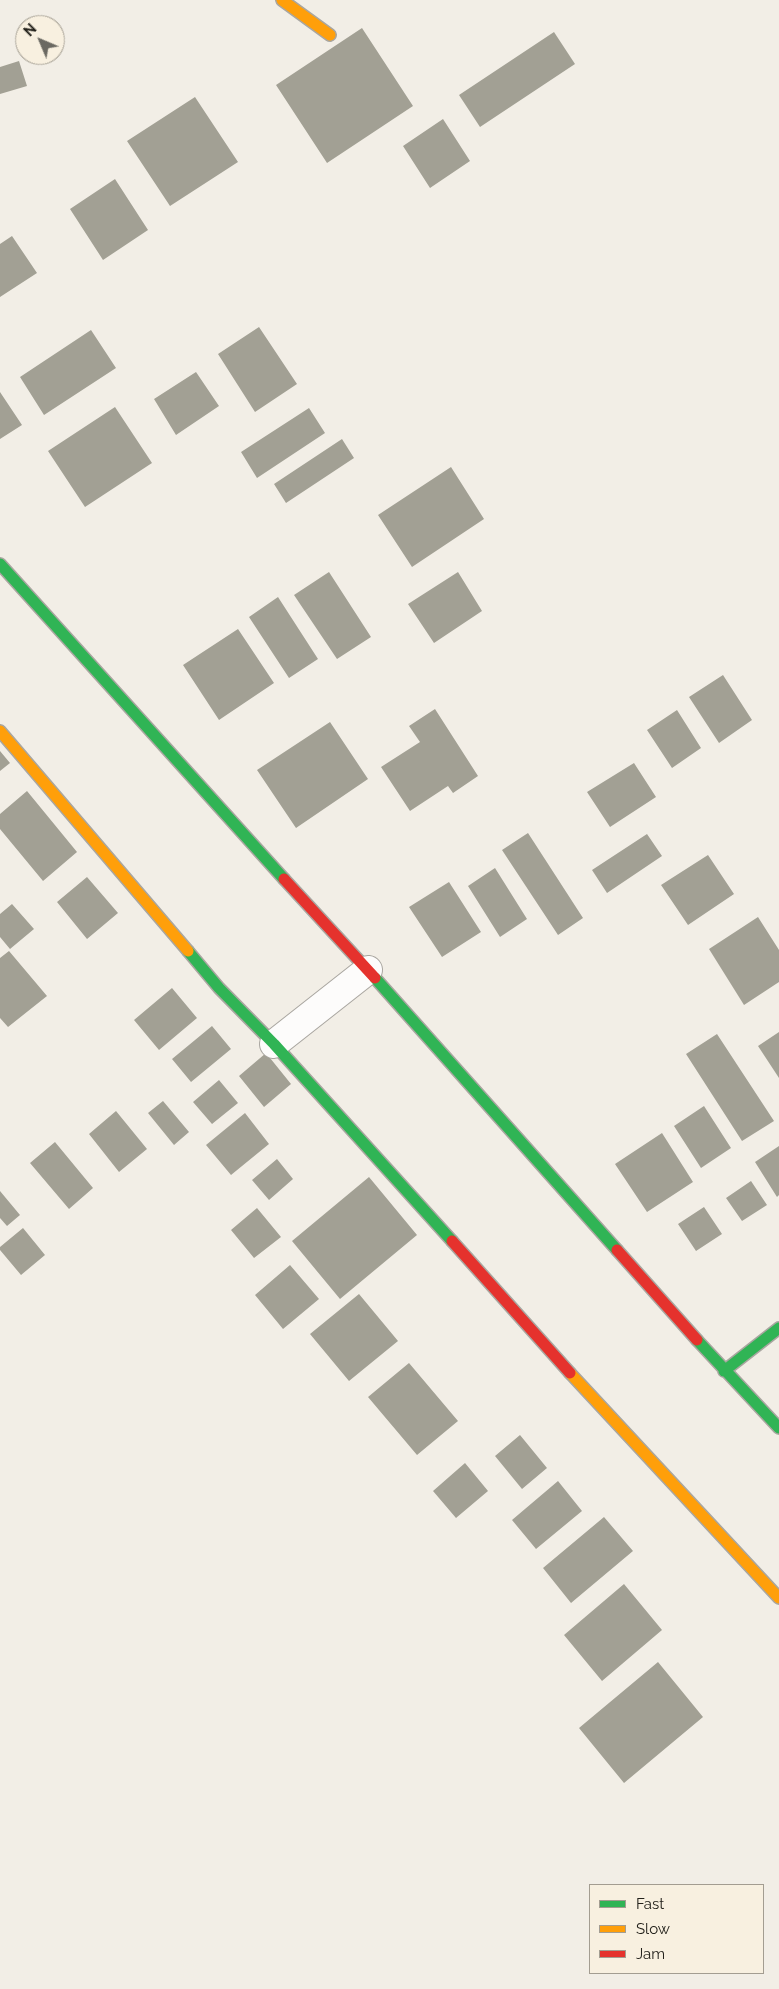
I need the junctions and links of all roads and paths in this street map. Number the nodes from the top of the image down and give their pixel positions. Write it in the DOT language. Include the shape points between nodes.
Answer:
graph roads {
  1 [pos="282,0"];
  2 [pos="330,35"];
  3 [pos="0,564"];
  4 [pos="0,731"];
  5 [pos="362,975"];
  6 [pos="274,1044"];
  7 [pos="779,1328"];
  8 [pos="724,1371"];
  9 [pos="779,1428"];
  10 [pos="779,1598"];
  1 -- 2 [label="street"];
  3 -- 5 [label="street"];
  4 -- 6 [label="street" via="219,988"];
  5 -- 6 [label="street"];
  5 -- 8 [label="street"];
  6 -- 10 [label="street" via="587,1392"];
  7 -- 8 [label="street"];
  8 -- 9 [label="street"];
}
